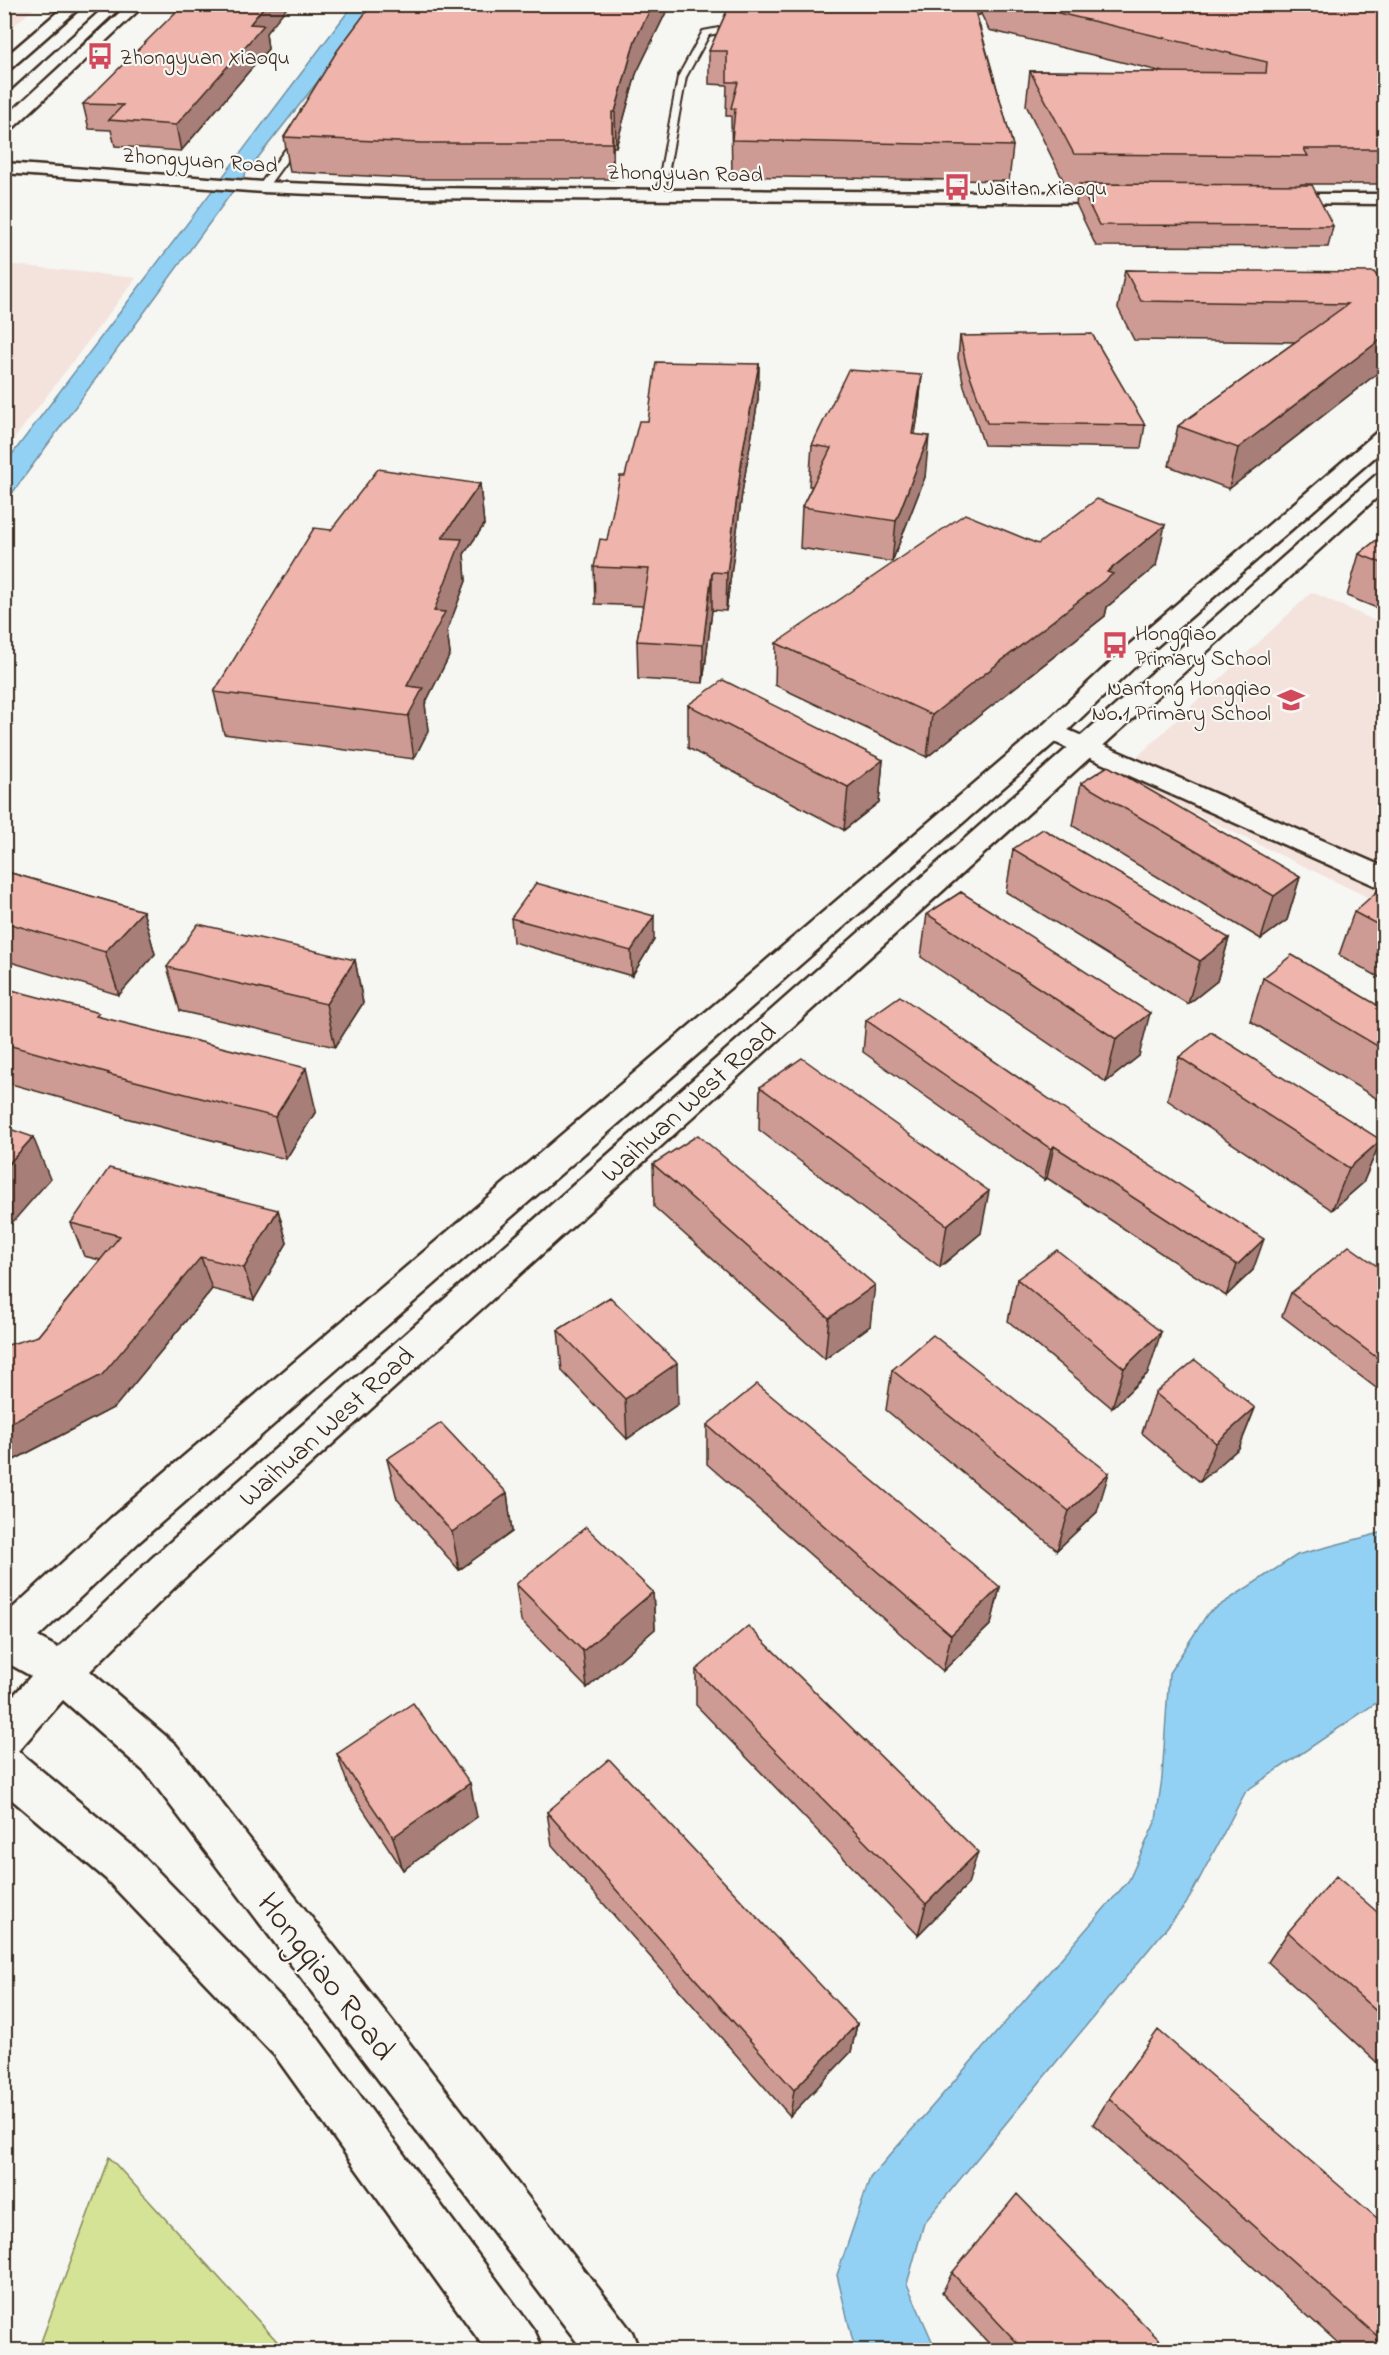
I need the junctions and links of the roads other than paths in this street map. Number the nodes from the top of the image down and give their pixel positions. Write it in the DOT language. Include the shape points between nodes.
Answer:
graph roads {
  1 [pos="76,4"];
  2 [pos="96,4"];
  3 [pos="117,4"];
  4 [pos="138,4"];
  5 [pos="749,24"];
  6 [pos="4,66"];
  7 [pos="4,86"];
  8 [pos="4,106"];
  9 [pos="4,127"];
  10 [pos="304,129"];
  11 [pos="4,168"];
  12 [pos="255,186"];
  13 [pos="660,195"];
  14 [pos="1136,198"];
  15 [pos="1254,198"];
  16 [pos="1384,201"];
  17 [pos="1384,438"];
  18 [pos="1384,480"];
  19 [pos="1052,731"];
  20 [pos="1086,745"];
  21 [pos="1384,878"];
  22 [pos="6,1640"];
  23 [pos="61,1672"];
  24 [pos="4,1737"];
  25 [pos="4,1766"];
  26 [pos="517,2350"];
  27 [pos="614,2350"];
  1 -- 6 [label="main road"];
  2 -- 7 [label="main road"];
  3 -- 8 [label="main road"];
  4 -- 9 [label="main road"];
  5 -- 13 [label="lane" via="705,33 682,77"];
  10 -- 12 [label="lane"];
  11 -- 12 [label="main road, Zhongyuan Road"];
  12 -- 13 [label="main road, Zhongyuan Road" via="408,193"];
  13 -- 14 [label="main road, Zhongyuan Road"];
  15 -- 16 [label="main road"];
  17 -- 19 [label="main road, Waihuan West Road" via="1139,649"];
  18 -- 20 [label="main road, Waihuan West Road"];
  19 -- 20 [label="main road"];
  19 -- 22 [label="main road, Waihuan West Road" via="125,1530"];
  20 -- 21 [label="main road"];
  20 -- 23 [label="main road, Waihuan West Road" via="166,1570"];
  22 -- 23 [label="main road, Hongqiao Road"];
  23 -- 24 [label="main road, Waihuan West Road"];
  23 -- 27 [label="main road, Hongqiao Road" via="162,1759"];
  25 -- 26 [label="main road" via="121,1864 292,2041"];
}
